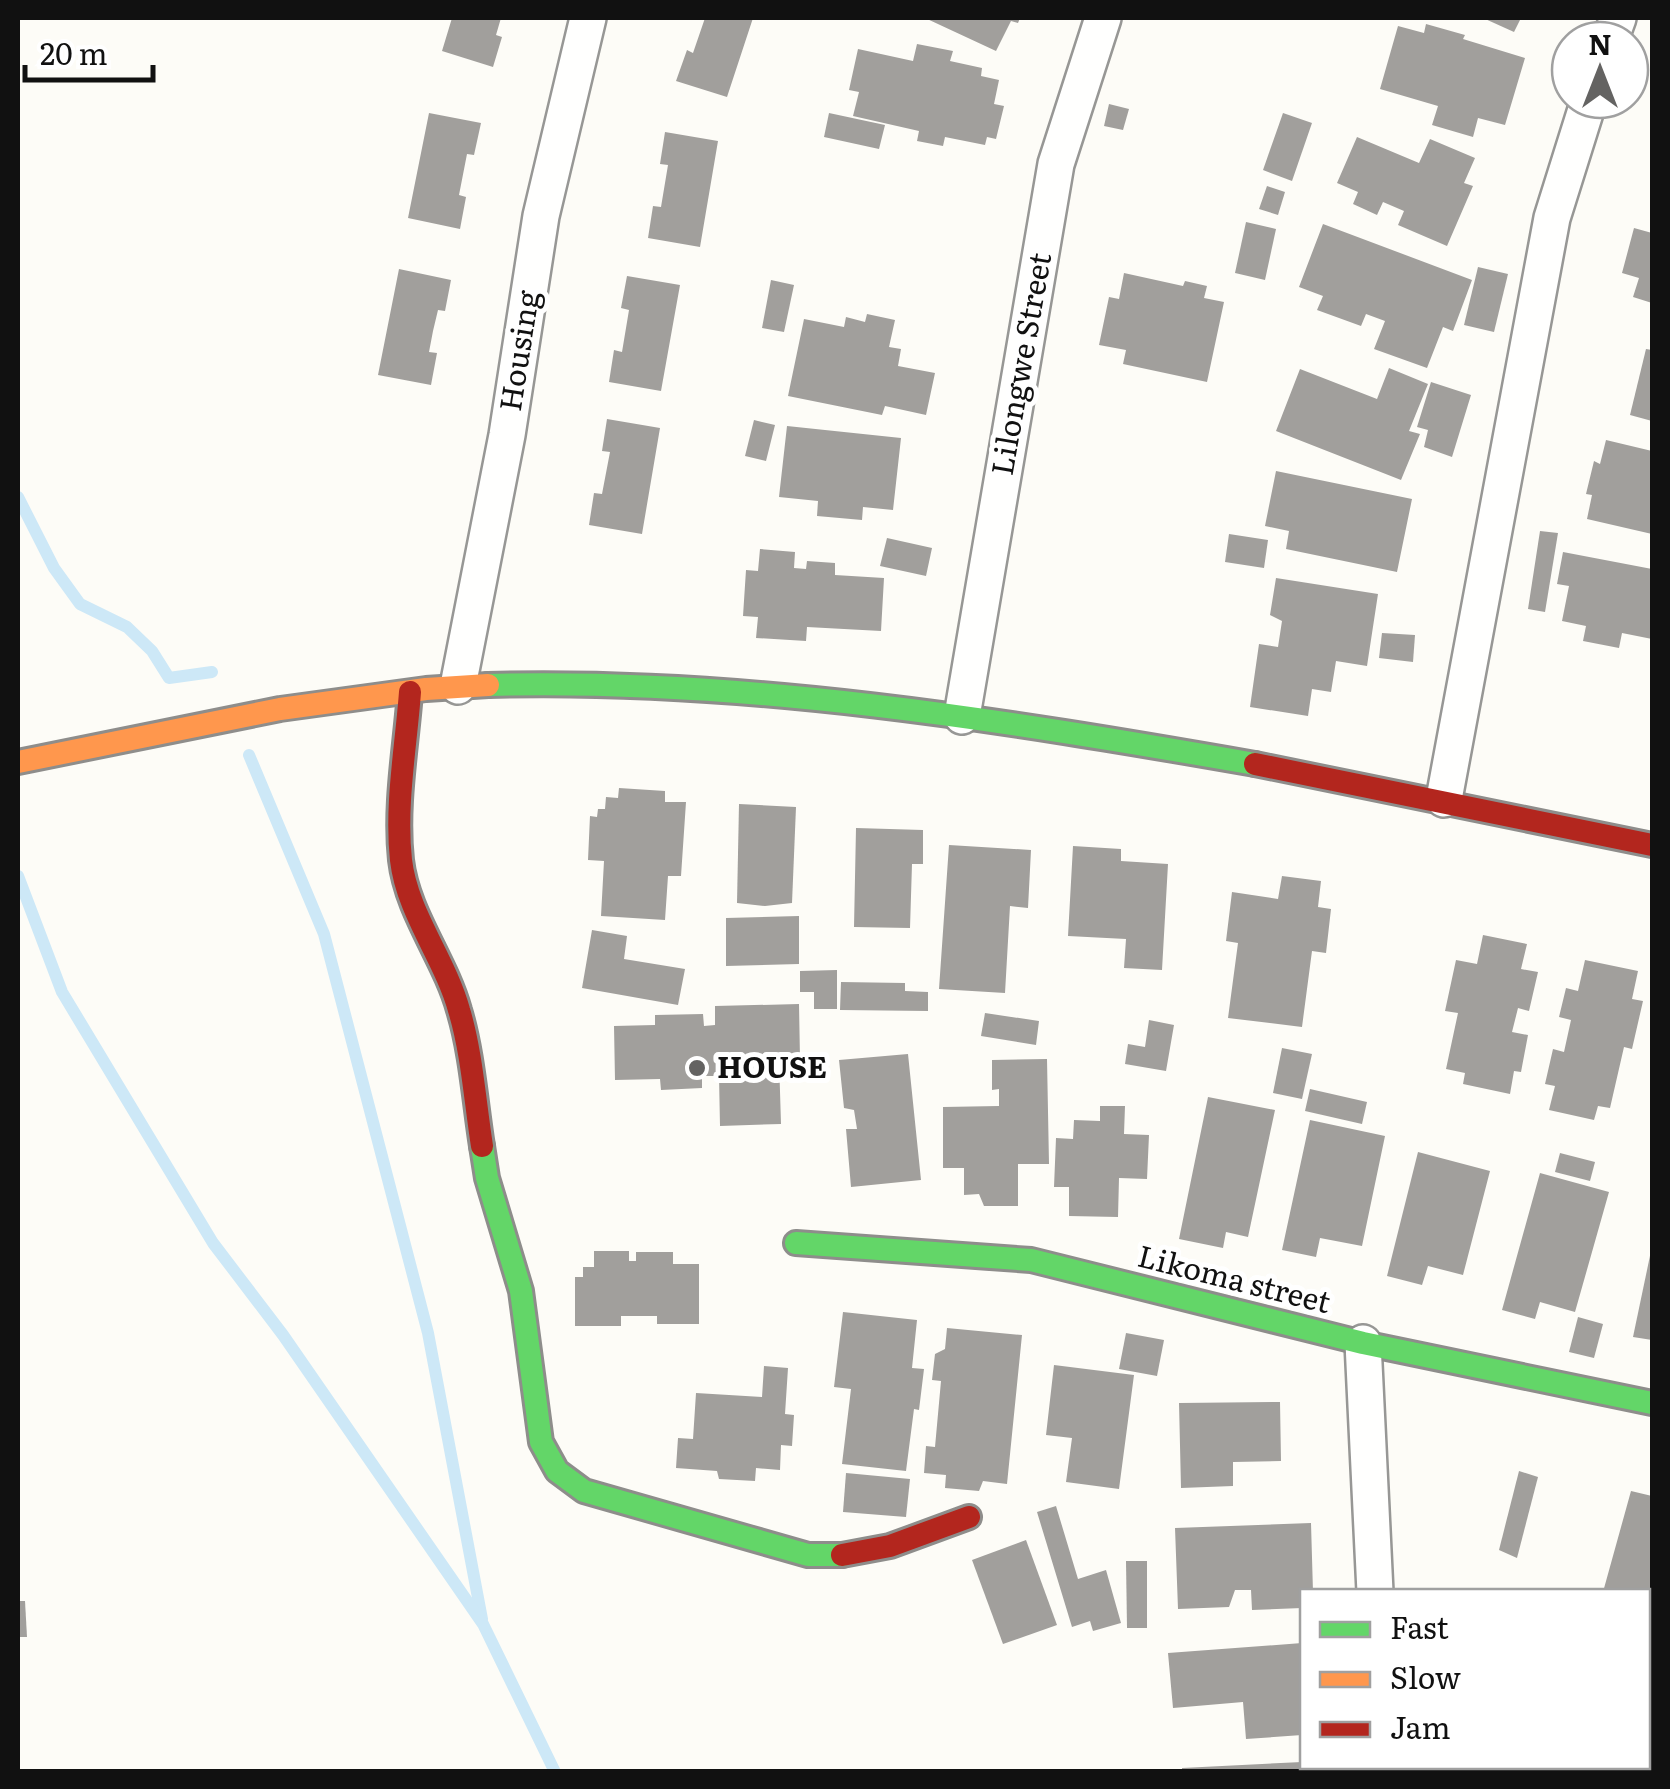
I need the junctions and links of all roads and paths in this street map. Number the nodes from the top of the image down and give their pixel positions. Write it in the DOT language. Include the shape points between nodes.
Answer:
graph roads {
  1 [pos="588,18"];
  2 [pos="1103,18"];
  3 [pos="1582,120"];
  4 [pos="458,686"];
  5 [pos="410,692"];
  6 [pos="962,716"];
  7 [pos="18,762"];
  8 [pos="1444,799"];
  9 [pos="1652,845"];
  10 [pos="796,1243"];
  11 [pos="1363,1343"];
  12 [pos="1652,1403"];
  13 [pos="969,1517"];
  14 [pos="1375,1589"];
  1 -- 4 [label="street, Housing" via="540,216 507,435"];
  2 -- 6 [label="street, Lilongwe Street" via="1056,164"];
  3 -- 8 [label="street" via="1552,218"];
  4 -- 5 [label="street"];
  4 -- 6 [label="street" via="696,688"];
  5 -- 7 [label="street" via="162,728"];
  5 -- 13 [label="street" via="402,863 460,1012 487,1178 522,1292 540,1442 557,1471 584,1491 808,1555 873,1554"];
  6 -- 8 [label="street"];
  8 -- 9 [label="street"];
  10 -- 11 [label="street, Likoma street" via="1031,1260"];
  11 -- 12 [label="street, Likoma street"];
  11 -- 14 [label="street"];
}
